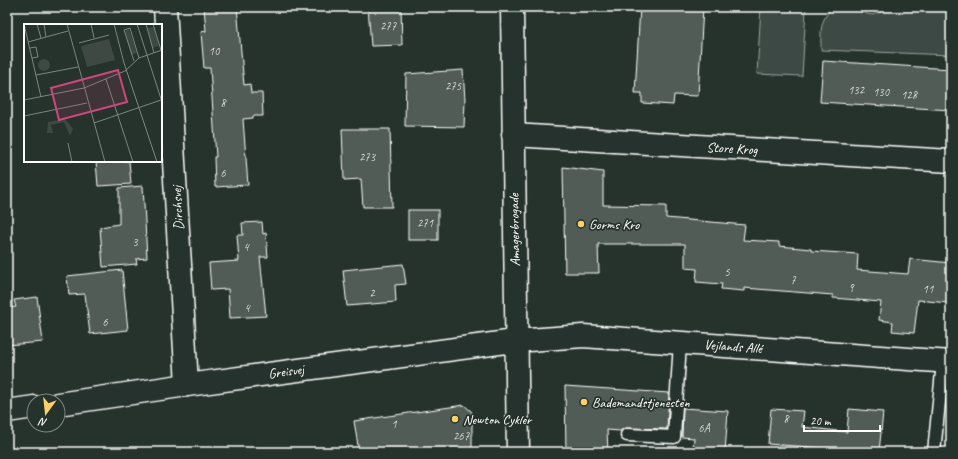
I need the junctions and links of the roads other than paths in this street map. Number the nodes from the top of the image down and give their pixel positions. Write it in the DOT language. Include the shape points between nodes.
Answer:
graph roads {
  1 [pos="165,7"];
  2 [pos="512,7"];
  3 [pos="513,135"];
  4 [pos="951,161"];
  5 [pos="515,341"];
  6 [pos="680,343"];
  7 [pos="947,362"];
  8 [pos="188,385"];
  9 [pos="66,403"];
  10 [pos="26,408"];
  11 [pos="7,411"];
  12 [pos="627,435"];
  13 [pos="518,452"];
  14 [pos="934,452"];
  1 -- 8 [label="street, Dirchsvej"];
  2 -- 3 [label="street, Amagerbrogade"];
  3 -- 4 [label="street, Store Krog"];
  3 -- 5 [label="street, Amagerbrogade"];
  5 -- 6 [label="street, Vejlands Allé" via="583,336"];
  5 -- 8 [label="street, Greisvej"];
  5 -- 13 [label="street, Amagerbrogade"];
  6 -- 7 [label="street, Vejlands Allé"];
  6 -- 12 [label="lane" via="674,437"];
  7 -- 14 [label="lane"];
  8 -- 9 [label="street, Greisvej"];
  10 -- 11 [label="street"];
}
